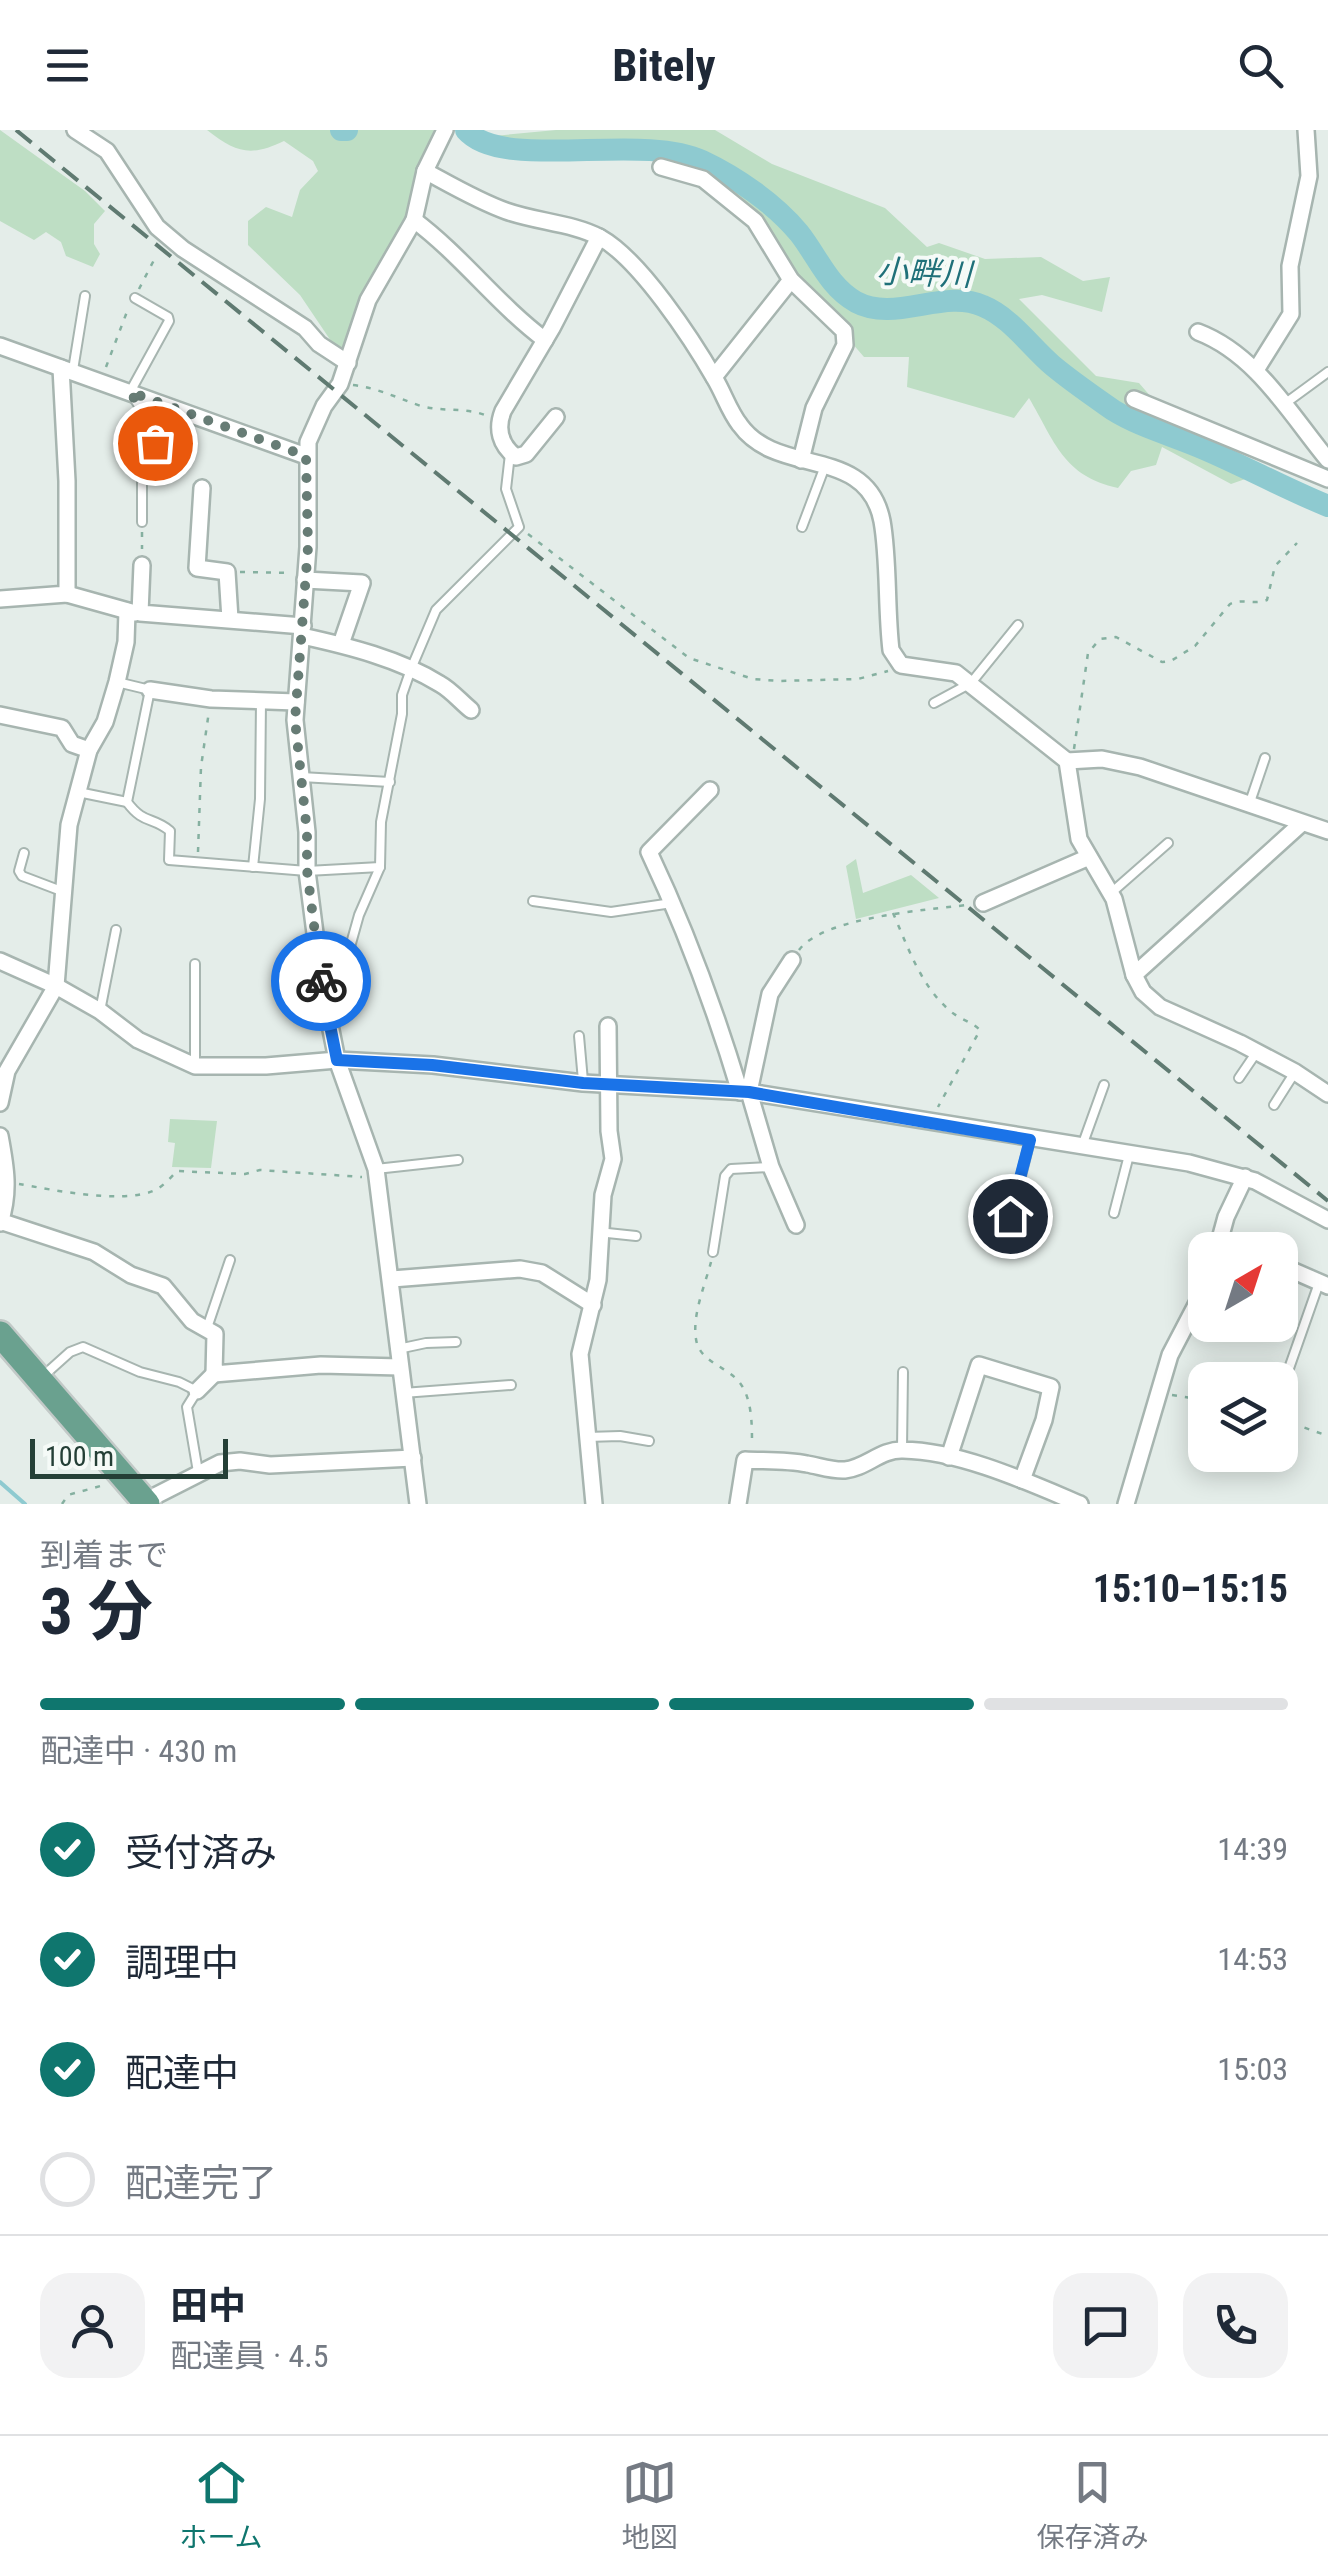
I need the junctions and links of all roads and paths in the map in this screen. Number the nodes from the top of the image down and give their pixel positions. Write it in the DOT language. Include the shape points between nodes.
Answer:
graph roads {
  1 [pos="75,130"];
  2 [pos="446,130"];
  3 [pos="1306,130"];
  4 [pos="661,168"];
  5 [pos="425,172"];
  6 [pos="414,220"];
  7 [pos="599,237"];
  8 [pos="155,258"];
  9 [pos="790,280"];
  10 [pos="85,296"];
  11 [pos="134,298"];
  12 [pos="1198,332"];
  13 [pos="544,340"];
  14 [pos="0,346"];
  15 [pos="348,362"];
  16 [pos="66,370"];
  17 [pos="1256,370"];
  18 [pos="1328,372"];
  19 [pos="714,377"];
  20 [pos="102,383"];
  21 [pos="340,384"];
  22 [pos="130,392"];
  23 [pos="1134,399"];
  24 [pos="1283,405"];
  25 [pos="556,417"];
  26 [pos="498,424"];
  27 [pos="510,452"];
  28 [pos="306,456"];
  29 [pos="801,460"];
  30 [pos="1328,460"];
  31 [pos="825,466"];
  32 [pos="1328,479"];
  33 [pos="202,488"];
  34 [pos="142,522"];
  35 [pos="802,527"];
  36 [pos="519,528"];
  37 [pos="1297,543"];
  38 [pos="142,565"];
  39 [pos="227,572"];
  40 [pos="301,575"];
  41 [pos="67,594"];
  42 [pos="0,599"];
  43 [pos="134,612"];
  44 [pos="230,619"];
  45 [pos="1018,624"];
  46 [pos="302,631"];
  47 [pos="341,644"];
  48 [pos="900,665"];
  49 [pos="411,669"];
  50 [pos="117,682"];
  51 [pos="971,684"];
  52 [pos="150,690"];
  53 [pos="211,699"];
  54 [pos="261,701"];
  55 [pos="296,702"];
  56 [pos="934,703"];
  57 [pos="471,710"];
  58 [pos="0,714"];
  59 [pos="89,750"];
  60 [pos="1266,758"];
  61 [pos="1070,760"];
  62 [pos="300,777"];
  63 [pos="390,782"];
  64 [pos="710,790"];
  65 [pos="78,792"];
  66 [pos="127,802"];
  67 [pos="1249,804"];
  68 [pos="1302,823"];
  69 [pos="1328,830"];
  70 [pos="1168,843"];
  71 [pos="24,853"];
  72 [pos="1089,857"];
  73 [pos="197,862"];
  74 [pos="380,866"];
  75 [pos="254,867"];
  76 [pos="307,870"];
  77 [pos="64,892"];
  78 [pos="1111,893"];
  79 [pos="532,901"];
  80 [pos="674,903"];
  81 [pos="983,903"];
  82 [pos="893,913"];
  83 [pos="116,930"];
  84 [pos="792,960"];
  85 [pos="0,961"];
  86 [pos="194,964"];
  87 [pos="1134,975"];
  88 [pos="321,980"];
  89 [pos="56,986"];
  90 [pos="100,1012"];
  91 [pos="608,1026"];
  92 [pos="579,1036"];
  93 [pos="1257,1052"];
  94 [pos="337,1060"];
  95 [pos="195,1066"];
  96 [pos="1295,1072"];
  97 [pos="1239,1078"];
  98 [pos="583,1083"];
  99 [pos="1104,1084"];
  100 [pos="611,1085"];
  101 [pos="745,1092"];
  102 [pos="1328,1094"];
  103 [pos="0,1102"];
  104 [pos="1274,1106"];
  105 [pos="929,1121"];
  106 [pos="0,1136"];
  107 [pos="1030,1140"];
  108 [pos="1081,1148"];
  109 [pos="1128,1155"];
  110 [pos="458,1160"];
  111 [pos="772,1167"];
  112 [pos="376,1174"];
  113 [pos="1245,1177"];
  114 [pos="8,1182"];
  115 [pos="1114,1213"];
  116 [pos="1010,1216"];
  117 [pos="1328,1220"];
  118 [pos="0,1222"];
  119 [pos="796,1225"];
  120 [pos="598,1232"];
  121 [pos="1225,1232"];
  122 [pos="636,1236"];
  123 [pos="714,1252"];
  124 [pos="230,1260"];
  125 [pos="1298,1274"];
  126 [pos="392,1279"];
  127 [pos="1323,1284"];
  128 [pos="593,1305"];
  129 [pos="1188,1321"];
  130 [pos="207,1328"];
  131 [pos="0,1334"];
  132 [pos="456,1342"];
  133 [pos="398,1348"];
  134 [pos="1293,1362"];
  135 [pos="400,1368"];
  136 [pos="902,1372"];
  137 [pos="214,1374"];
  138 [pos="40,1379"];
  139 [pos="511,1385"];
  140 [pos="197,1391"];
  141 [pos="404,1393"];
  142 [pos="1161,1393"];
  143 [pos="1188,1397"];
  144 [pos="1298,1425"];
  145 [pos="1328,1436"];
  146 [pos="587,1437"];
  147 [pos="649,1441"];
  148 [pos="902,1450"];
  149 [pos="412,1458"];
  150 [pos="949,1458"];
  151 [pos="752,1460"];
  152 [pos="198,1472"];
  153 [pos="124,1476"];
  154 [pos="1022,1480"];
  155 [pos="62,1504"];
  156 [pos="147,1504"];
  157 [pos="418,1504"];
  158 [pos="594,1504"];
  159 [pos="738,1504"];
  160 [pos="1080,1504"];
  161 [pos="1126,1504"];
  1 -- 15 [label="street" via="107,152 157,227"];
  2 -- 5 [label="street"];
  3 -- 17 [label="street" via="1309,176 1290,266 1292,314"];
  4 -- 9 [label="street" via="703,179 756,221"];
  5 -- 6 [label="street"];
  5 -- 7 [label="street" via="510,212"];
  6 -- 13 [label="street"];
  6 -- 15 [label="street" via="368,300"];
  7 -- 13 [label="street"];
  7 -- 19 [label="street" via="655,291"];
  8 -- 11 [label="path"];
  9 -- 19 [label="street"];
  9 -- 29 [label="street" via="844,332 845,345 814,408"];
  10 -- 16 [label="lane"];
  11 -- 20 [label="path"];
  11 -- 22 [label="lane" via="169,321"];
  12 -- 17 [label="street" via="1220,340"];
  13 -- 26 [label="street"];
  14 -- 16 [label="street"];
  15 -- 21 [label="street"];
  16 -- 20 [label="street"];
  16 -- 41 [label="street"];
  17 -- 24 [label="street"];
  18 -- 24 [label="lane"];
  19 -- 29 [label="street" via="754,440"];
  20 -- 22 [label="street"];
  21 -- 26 [label="path" via="476,412"];
  21 -- 28 [label="street" via="314,426"];
  22 -- 28 [label="street"];
  22 -- 34 [label="lane" via="159,436 142,464"];
  23 -- 32 [label="street"];
  24 -- 30 [label="street"];
  25 -- 27 [label="street" via="526,454"];
  26 -- 27 [label="street"];
  27 -- 36 [label="lane" via="506,488"];
  28 -- 40 [label="street" via="308,547"];
  29 -- 31 [label="street"];
  31 -- 35 [label="lane"];
  31 -- 48 [label="street" via="863,483 882,520 886,614"];
  33 -- 39 [label="street" via="197,568"];
  34 -- 38 [label="path"];
  36 -- 48 [label="path" via="689,658 718,669 753,679 821,682"];
  36 -- 49 [label="lane" via="436,610"];
  37 -- 61 [label="path" via="1275,566 1267,600 1230,604 1195,646 1171,661 1116,637 1100,639 1088,653"];
  38 -- 43 [label="street"];
  39 -- 40 [label="path"];
  39 -- 44 [label="street"];
  40 -- 46 [label="street"];
  40 -- 47 [label="street" via="362,583"];
  41 -- 42 [label="street"];
  41 -- 43 [label="street"];
  43 -- 44 [label="street"];
  43 -- 50 [label="street"];
  44 -- 46 [label="street"];
  45 -- 51 [label="lane"];
  46 -- 47 [label="street"];
  46 -- 55 [label="street"];
  47 -- 49 [label="street"];
  48 -- 51 [label="street" via="956,673"];
  49 -- 57 [label="street"];
  49 -- 63 [label="lane"];
  50 -- 52 [label="lane"];
  50 -- 59 [label="street"];
  51 -- 56 [label="lane"];
  51 -- 61 [label="street"];
  52 -- 53 [label="street"];
  52 -- 66 [label="lane"];
  53 -- 54 [label="street"];
  53 -- 73 [label="path"];
  54 -- 55 [label="street"];
  54 -- 75 [label="lane"];
  55 -- 62 [label="street"];
  58 -- 59 [label="street" via="62,728 72,744"];
  59 -- 65 [label="street"];
  60 -- 67 [label="lane"];
  61 -- 67 [label="street" via="1140,767"];
  61 -- 72 [label="street" via="1076,827"];
  62 -- 63 [label="lane"];
  62 -- 76 [label="street"];
  63 -- 74 [label="lane"];
  64 -- 80 [label="street" via="649,852"];
  65 -- 66 [label="lane"];
  65 -- 77 [label="street"];
  66 -- 73 [label="lane" via="143,820 170,831 169,860"];
  67 -- 68 [label="street"];
  68 -- 69 [label="street"];
  68 -- 87 [label="street"];
  70 -- 78 [label="lane"];
  71 -- 77 [label="lane" via="22,876"];
  72 -- 78 [label="street"];
  72 -- 81 [label="street"];
  73 -- 75 [label="lane"];
  74 -- 76 [label="lane"];
  74 -- 88 [label="lane" via="342,972 333,981"];
  75 -- 76 [label="lane"];
  76 -- 88 [label="street"];
  77 -- 89 [label="street"];
  78 -- 87 [label="street"];
  79 -- 80 [label="lane" via="611,912"];
  80 -- 101 [label="street"];
  81 -- 82 [label="path"];
  82 -- 84 [label="path" via="816,936"];
  82 -- 105 [label="path" via="931,991 980,1030"];
  83 -- 90 [label="lane"];
  84 -- 101 [label="street" via="770,994"];
  85 -- 89 [label="street"];
  86 -- 95 [label="lane"];
  87 -- 93 [label="street" via="1160,1007"];
  88 -- 94 [label="street"];
  89 -- 90 [label="street"];
  89 -- 103 [label="street" via="7,1071"];
  90 -- 95 [label="street" via="138,1040"];
  91 -- 100 [label="street"];
  92 -- 98 [label="lane"];
  93 -- 96 [label="street"];
  93 -- 97 [label="lane"];
  94 -- 95 [label="street"];
  94 -- 98 [label="street"];
  94 -- 112 [label="street"];
  96 -- 102 [label="street"];
  96 -- 104 [label="lane"];
  98 -- 100 [label="street"];
  99 -- 108 [label="lane"];
  100 -- 101 [label="street"];
  100 -- 120 [label="street" via="614,1160"];
  101 -- 105 [label="street"];
  101 -- 111 [label="street"];
  105 -- 107 [label="street"];
  106 -- 114 [label="street"];
  107 -- 108 [label="street"];
  107 -- 116 [label="lane"];
  108 -- 109 [label="street"];
  109 -- 113 [label="street"];
  109 -- 115 [label="lane"];
  110 -- 112 [label="lane"];
  111 -- 119 [label="street"];
  111 -- 123 [label="lane" via="731,1169 725,1176"];
  112 -- 114 [label="path" via="177,1171 153,1191 124,1194"];
  112 -- 126 [label="street"];
  113 -- 117 [label="street"];
  113 -- 121 [label="street"];
  114 -- 118 [label="street"];
  118 -- 130 [label="street" via="94,1252 163,1286 192,1321"];
  120 -- 122 [label="lane"];
  120 -- 128 [label="street"];
  123 -- 151 [label="path" via="696,1344 742,1386 752,1416"];
  124 -- 130 [label="lane"];
  125 -- 127 [label="street"];
  126 -- 128 [label="street" via="520,1269 542,1273"];
  126 -- 133 [label="street"];
  127 -- 134 [label="lane"];
  128 -- 146 [label="street" via="580,1354"];
  129 -- 142 [label="street"];
  130 -- 137 [label="street" via="215,1334"];
  131 -- 138 [label="main road"];
  132 -- 133 [label="lane"];
  133 -- 135 [label="street"];
  135 -- 137 [label="street" via="321,1365"];
  135 -- 141 [label="street"];
  136 -- 148 [label="lane"];
  137 -- 140 [label="street"];
  138 -- 140 [label="lane" via="82,1347"];
  138 -- 153 [label="main road"];
  139 -- 141 [label="lane"];
  140 -- 152 [label="lane" via="188,1407"];
  141 -- 149 [label="street"];
  142 -- 143 [label="path"];
  142 -- 161 [label="street"];
  144 -- 145 [label="path"];
  146 -- 147 [label="lane"];
  146 -- 158 [label="street"];
  148 -- 150 [label="street"];
  148 -- 151 [label="street" via="842,1471"];
  149 -- 152 [label="street" via="240,1461"];
  149 -- 157 [label="street"];
  150 -- 154 [label="street"];
  150 -- 154 [label="street" via="979,1365 1051,1387"];
  151 -- 159 [label="street" via="745,1460"];
  152 -- 156 [label="street"];
  153 -- 155 [label="path"];
  153 -- 156 [label="main road"];
  154 -- 160 [label="street"];
}
